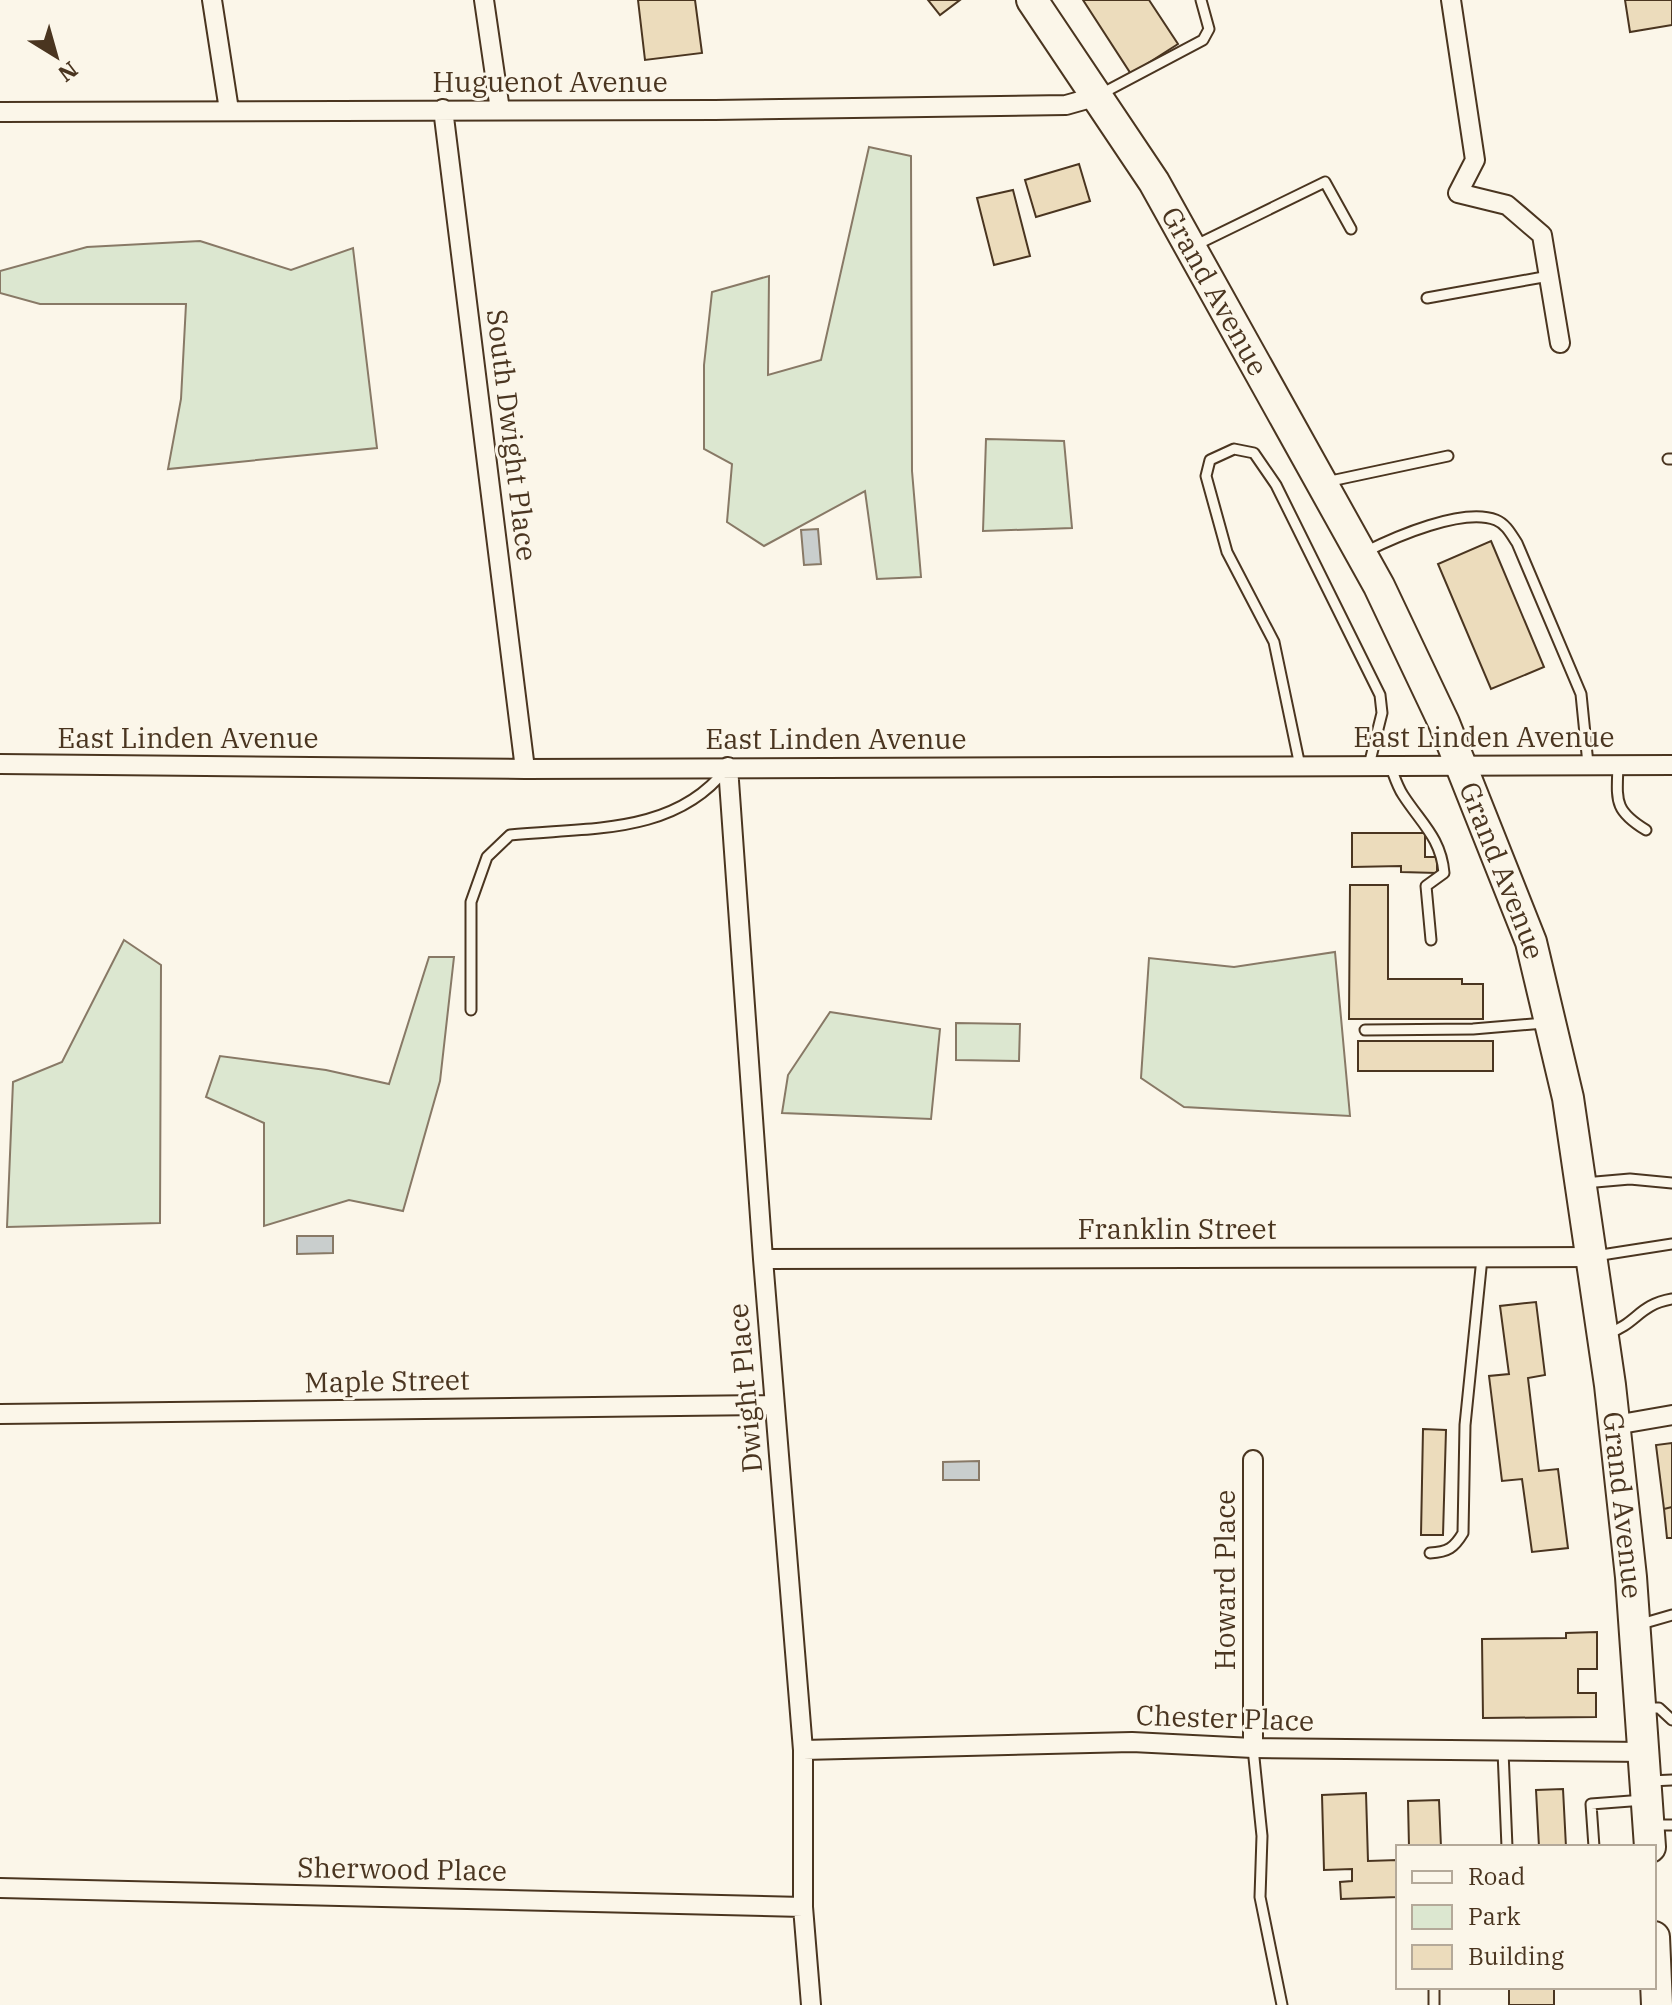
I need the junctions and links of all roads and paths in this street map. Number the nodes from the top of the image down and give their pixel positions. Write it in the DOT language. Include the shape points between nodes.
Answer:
graph roads {
  1 [pos="212,0"];
  2 [pos="484,0"];
  3 [pos="1032,0"];
  4 [pos="1201,0"];
  5 [pos="1451,0"];
  6 [pos="1098,96"];
  7 [pos="443,109"];
  8 [pos="229,110"];
  9 [pos="500,110"];
  10 [pos="0,112"];
  11 [pos="1351,229"];
  12 [pos="1191,248"];
  13 [pos="1549,276"];
  14 [pos="1427,298"];
  15 [pos="1560,343"];
  16 [pos="1448,456"];
  17 [pos="1323,483"];
  18 [pos="1362,553"];
  19 [pos="0,764"];
  20 [pos="1588,764"];
  21 [pos="1618,764"];
  22 [pos="1369,765"];
  23 [pos="1390,765"];
  24 [pos="1672,765"];
  25 [pos="1300,766"];
  26 [pos="1462,766"];
  27 [pos="728,767"];
  28 [pos="525,769"];
  29 [pos="1646,830"];
  30 [pos="1431,940"];
  31 [pos="471,1010"];
  32 [pos="1552,1022"];
  33 [pos="1365,1030"];
  34 [pos="1581,1183"];
  35 [pos="1672,1183"];
  36 [pos="1672,1244"];
  37 [pos="1592,1257"];
  38 [pos="1482,1258"];
  39 [pos="763,1259"];
  40 [pos="1672,1299"];
  41 [pos="1603,1336"];
  42 [pos="774,1405"];
  43 [pos="0,1414"];
  44 [pos="1672,1415"];
  45 [pos="1615,1425"];
  46 [pos="1253,1460"];
  47 [pos="1430,1553"];
  48 [pos="1672,1615"];
  49 [pos="1636,1626"];
  50 [pos="1641,1708"];
  51 [pos="1672,1720"];
  52 [pos="1253,1748"];
  53 [pos="803,1750"];
  54 [pos="1503,1751"];
  55 [pos="1654,1801"];
  56 [pos="1507,1845"];
  57 [pos="1594,1845"];
  58 [pos="0,1888"];
  59 [pos="803,1907"];
  60 [pos="1657,1947"];
  61 [pos="811,2005"];
  62 [pos="1282,2005"];
  63 [pos="1657,2005"];
  1 -- 8 [label="street"];
  2 -- 9 [label="street"];
  3 -- 6 [label="main road, Grand Avenue"];
  4 -- 6 [label="lane" via="1209,29 1203,40"];
  5 -- 13 [label="street" via="1475,160 1458,193 1507,205 1542,235"];
  6 -- 9 [label="street, Huguenot Avenue" via="1066,105"];
  6 -- 12 [label="main road, Grand Avenue"];
  7 -- 8 [label="street, Huguenot Avenue"];
  7 -- 9 [label="street, Huguenot Avenue"];
  7 -- 28 [label="street, South Dwight Place"];
  8 -- 10 [label="street, Huguenot Avenue"];
  11 -- 12 [label="lane" via="1325,182"];
  12 -- 17 [label="main road, Grand Avenue"];
  13 -- 14 [label="lane"];
  13 -- 15 [label="street"];
  16 -- 17 [label="lane"];
  17 -- 18 [label="main road, Grand Avenue"];
  18 -- 20 [label="lane" via="1407,532 1455,521 1486,518 1506,526 1581,694"];
  18 -- 26 [label="main road, Grand Avenue"];
  19 -- 28 [label="street, East Linden Avenue"];
  20 -- 21 [label="street, East Linden Avenue"];
  20 -- 26 [label="street, East Linden Avenue"];
  21 -- 24 [label="street, East Linden Avenue"];
  21 -- 29 [label="lane" via="1617,800 1624,817"];
  22 -- 23 [label="street, East Linden Avenue"];
  22 -- 25 [label="street, East Linden Avenue"];
  22 -- 25 [label="lane" via="1382,713 1380,695 1276,485 1254,453 1234,449 1210,460 1206,476 1227,552 1274,642"];
  23 -- 26 [label="street, East Linden Avenue"];
  23 -- 30 [label="lane" via="1403,795 1442,853 1444,873 1426,886"];
  25 -- 27 [label="street, East Linden Avenue"];
  26 -- 32 [label="main road, Grand Avenue" via="1531,942"];
  27 -- 28 [label="street, East Linden Avenue"];
  27 -- 31 [label="lane" via="695,799 634,826 510,835 487,857 471,902"];
  27 -- 39 [label="street, Dwight Place"];
  32 -- 33 [label="lane"];
  32 -- 34 [label="main road, Grand Avenue"];
  34 -- 35 [label="lane"];
  34 -- 37 [label="main road, Grand Avenue"];
  36 -- 37 [label="lane"];
  37 -- 38 [label="street, Franklin Street"];
  37 -- 41 [label="main road, Grand Avenue"];
  38 -- 39 [label="street, Franklin Street"];
  38 -- 47 [label="lane" via="1465,1425 1463,1533 1455,1546"];
  39 -- 42 [label="street, Dwight Place"];
  40 -- 41 [label="lane" via="1650,1303 1625,1328"];
  41 -- 45 [label="main road, Grand Avenue"];
  42 -- 43 [label="street, Maple Street"];
  42 -- 53 [label="street, Dwight Place"];
  44 -- 45 [label="street"];
  45 -- 49 [label="main road, Grand Avenue"];
  46 -- 52 [label="street, Howard Place"];
  48 -- 49 [label="lane"];
  49 -- 50 [label="main road, Grand Avenue"];
  50 -- 51 [label="lane" via="1659,1708"];
  50 -- 55 [label="main road, Grand Avenue"];
  52 -- 53 [label="street, Chester Place" via="1132,1742"];
  52 -- 54 [label="street, Chester Place"];
  52 -- 62 [label="lane" via="1262,1836 1260,1897"];
  53 -- 59 [label="street, Dwight Place"];
  54 -- 55 [label="street, Chester Place"];
  54 -- 56 [label="lane"];
  55 -- 57 [label="lane" via="1591,1804"];
  58 -- 59 [label="street, Sherwood Place"];
  59 -- 61 [label="street, Dwight Place"];
  60 -- 63 [label="main road"];
}
